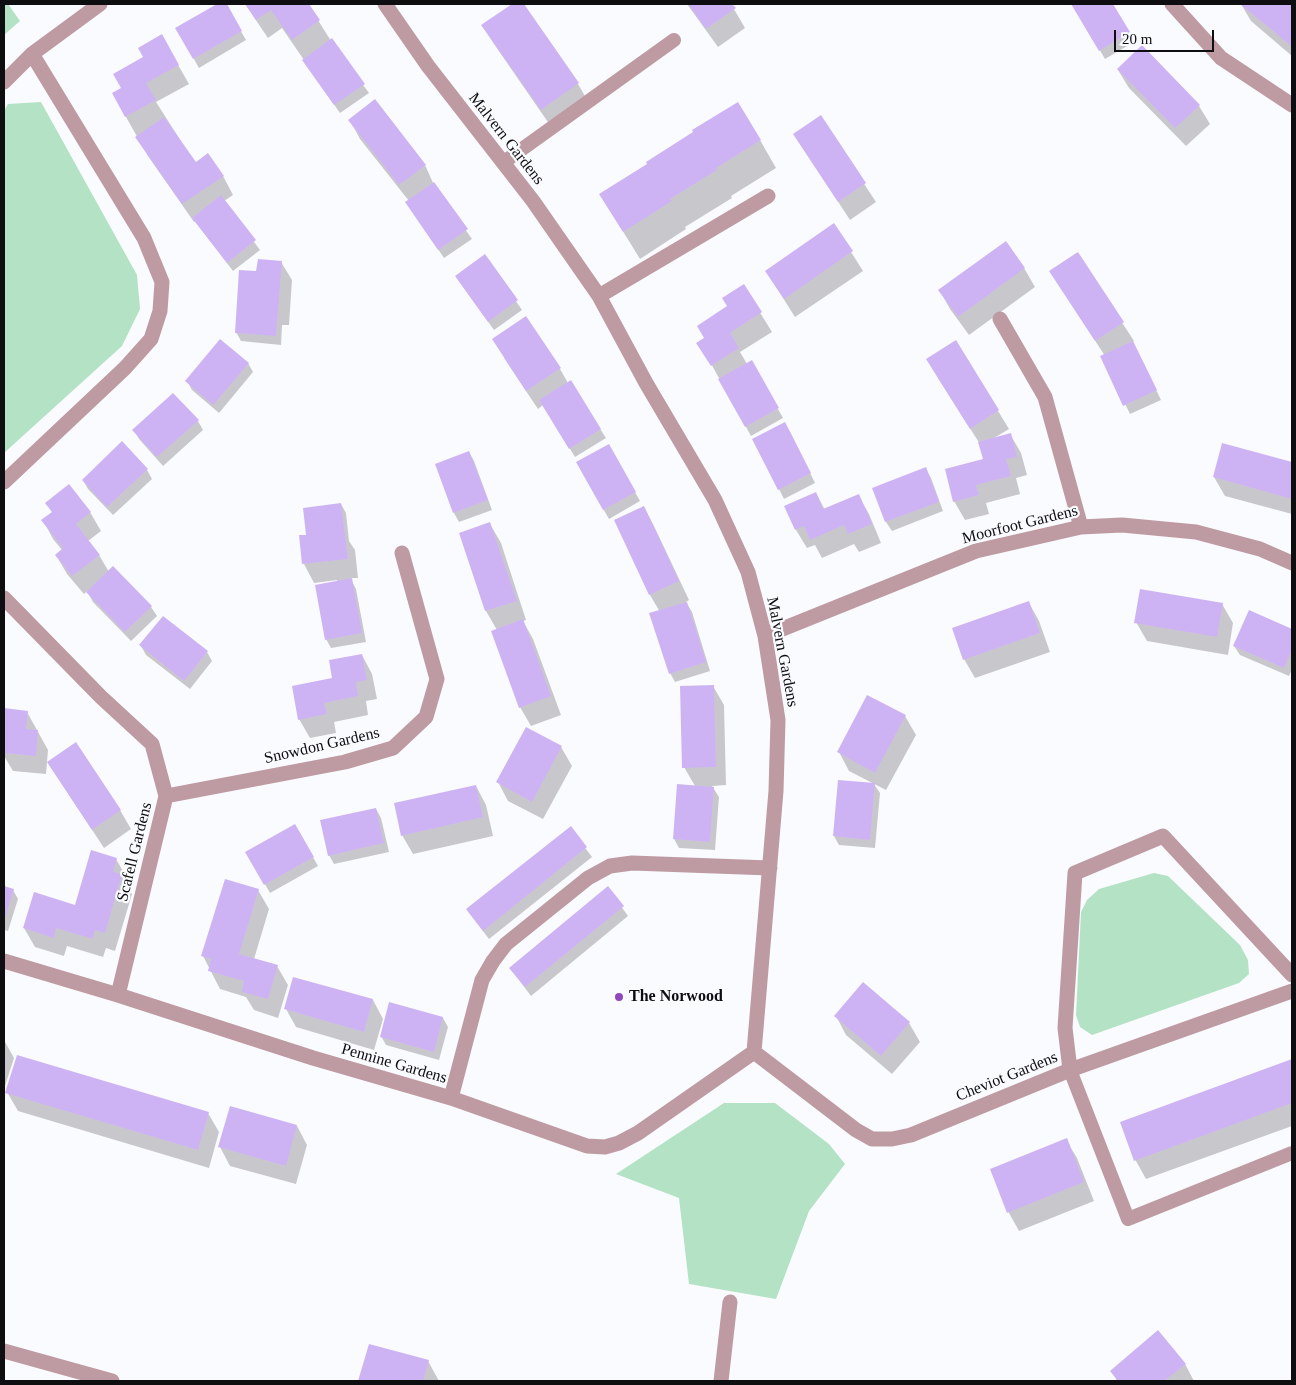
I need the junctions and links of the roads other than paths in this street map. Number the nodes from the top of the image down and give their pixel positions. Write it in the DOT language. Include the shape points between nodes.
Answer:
graph roads {
  1 [pos="100,4"];
  2 [pos="385,4"];
  3 [pos="1172,4"];
  4 [pos="674,40"];
  5 [pos="32,54"];
  6 [pos="4,82"];
  7 [pos="1292,105"];
  8 [pos="504,162"];
  9 [pos="768,196"];
  10 [pos="599,296"];
  11 [pos="1000,319"];
  12 [pos="4,482"];
  13 [pos="1081,527"];
  14 [pos="402,553"];
  15 [pos="1292,563"];
  16 [pos="4,598"];
  17 [pos="765,636"];
  18 [pos="166,796"];
  19 [pos="770,868"];
  20 [pos="4,961"];
  21 [pos="1292,975"];
  22 [pos="1292,991"];
  23 [pos="118,995"];
  24 [pos="754,1052"];
  25 [pos="1070,1070"];
  26 [pos="451,1098"];
  27 [pos="1292,1154"];
  28 [pos="730,1302"];
  29 [pos="4,1351"];
  30 [pos="112,1381"];
  31 [pos="721,1381"];
  1 -- 5 [label="street"];
  2 -- 8 [label="street, Malvern Gardens" via="428,66"];
  3 -- 7 [label="street" via="1221,58"];
  4 -- 8 [label="lane"];
  5 -- 6 [label="street"];
  5 -- 12 [label="street" via="144,238 162,282 160,312 151,339 125,368"];
  8 -- 10 [label="street, Malvern Gardens"];
  9 -- 10 [label="street"];
  10 -- 17 [label="street, Malvern Gardens" via="715,500 748,572"];
  11 -- 13 [label="street" via="1045,397"];
  13 -- 15 [label="street, Moorfoot Gardens" via="1122,525 1196,532 1260,549"];
  13 -- 17 [label="street, Moorfoot Gardens" via="976,551"];
  14 -- 18 [label="street, Snowdon Gardens" via="437,679 426,717 393,748 345,762"];
  16 -- 18 [label="street, Scafell Gardens" via="152,744"];
  17 -- 19 [label="street, Malvern Gardens" via="778,720"];
  18 -- 23 [label="street, Scafell Gardens"];
  19 -- 24 [label="street, Malvern Gardens"];
  19 -- 26 [label="street" via="632,864 610,866 588,878 506,944 493,961 482,980"];
  20 -- 23 [label="street, Pennine Gardens"];
  21 -- 25 [label="street" via="1163,836 1075,873 1065,1028"];
  22 -- 25 [label="street, Cheviot Gardens"];
  23 -- 26 [label="street, Pennine Gardens" via="313,1058"];
  24 -- 25 [label="street, Cheviot Gardens" via="856,1130 872,1138 892,1139 911,1135"];
  24 -- 26 [label="street, Pennine Gardens" via="638,1132 619,1143 605,1146 587,1146"];
  25 -- 27 [label="lane" via="1128,1219"];
  28 -- 31 [label="street"];
  29 -- 30 [label="street"];
}
